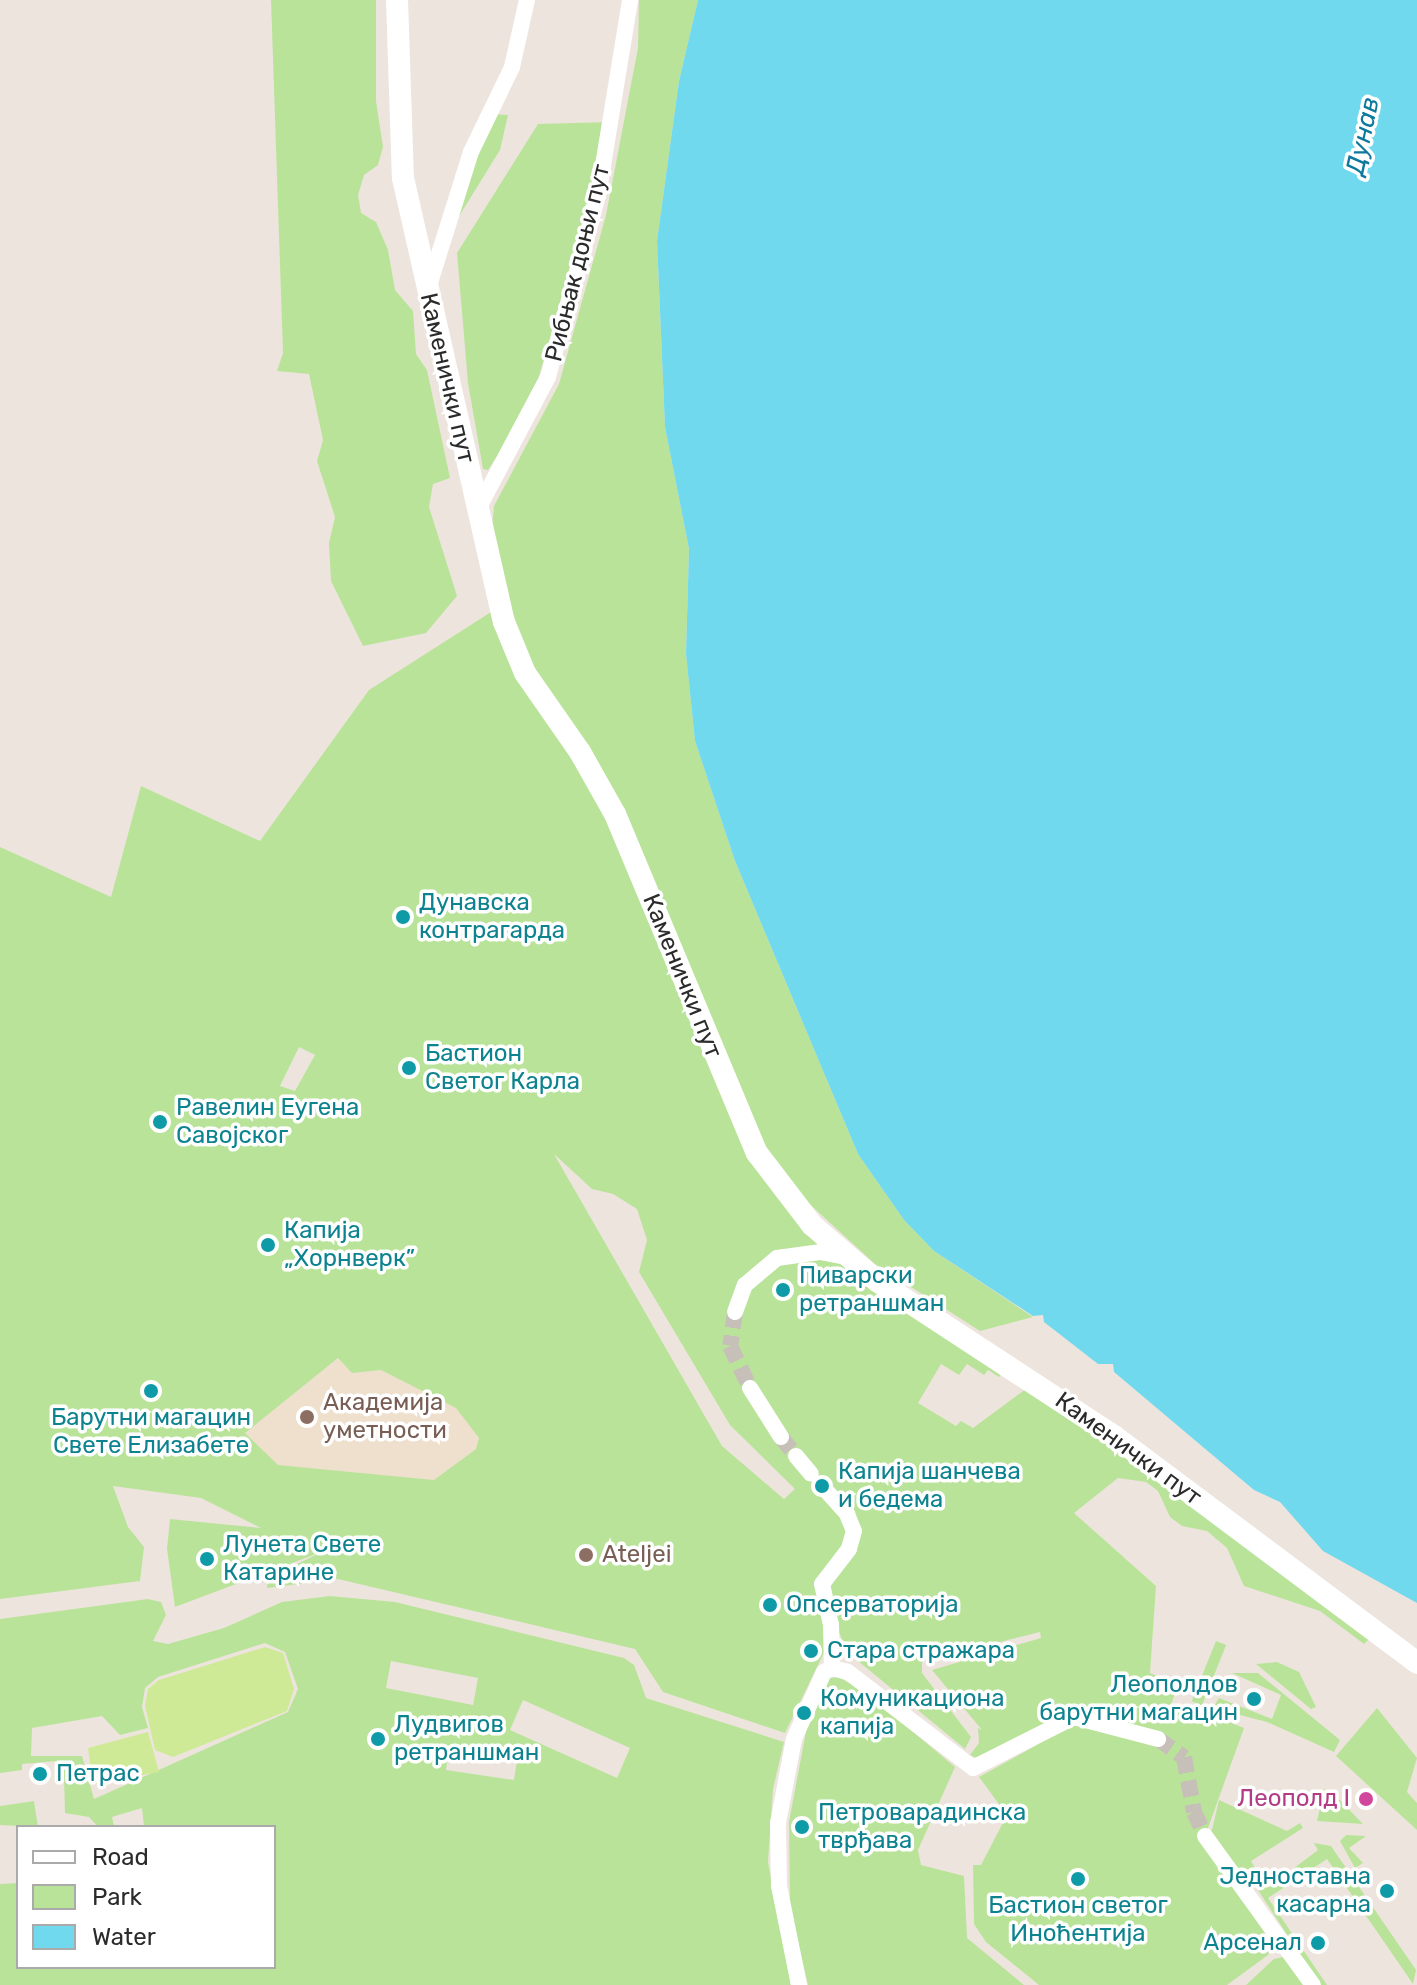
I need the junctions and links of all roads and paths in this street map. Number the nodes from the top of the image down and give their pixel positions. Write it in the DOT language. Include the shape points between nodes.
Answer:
graph roads {
  1 [pos="397,0"];
  2 [pos="527,0"];
  3 [pos="630,0"];
  4 [pos="427,291"];
  5 [pos="477,511"];
  6 [pos="846,1257"];
  7 [pos="735,1312"];
  8 [pos="750,1388"];
  9 [pos="781,1437"];
  10 [pos="796,1456"];
  11 [pos="1417,1663"];
  12 [pos="832,1668"];
  13 [pos="1158,1739"];
  14 [pos="1205,1836"];
  15 [pos="799,1985"];
  16 [pos="1313,1985"];
  1 -- 4 [label="main road, Каменички пут" via="399,137"];
  2 -- 4 [label="street" via="512,67 476,139"];
  3 -- 5 [label="street, Рибњак доњи пут" via="598,196 548,377"];
  4 -- 5 [label="main road, Каменички пут"];
  5 -- 6 [label="main road, Каменички пут" via="514,652 615,814 743,1124 778,1186"];
  6 -- 7 [label="street" via="820,1252 777,1258 745,1285"];
  6 -- 11 [label="main road, Каменички пут" via="1114,1436"];
  8 -- 9 [label="street"];
  10 -- 12 [label="street" via="847,1514 854,1531 849,1549 822,1584"];
  12 -- 13 [label="street" via="848,1672 973,1768 1074,1717"];
  12 -- 15 [label="street" via="815,1682 794,1739 778,1823 779,1886"];
  14 -- 16 [label="street"];
}
